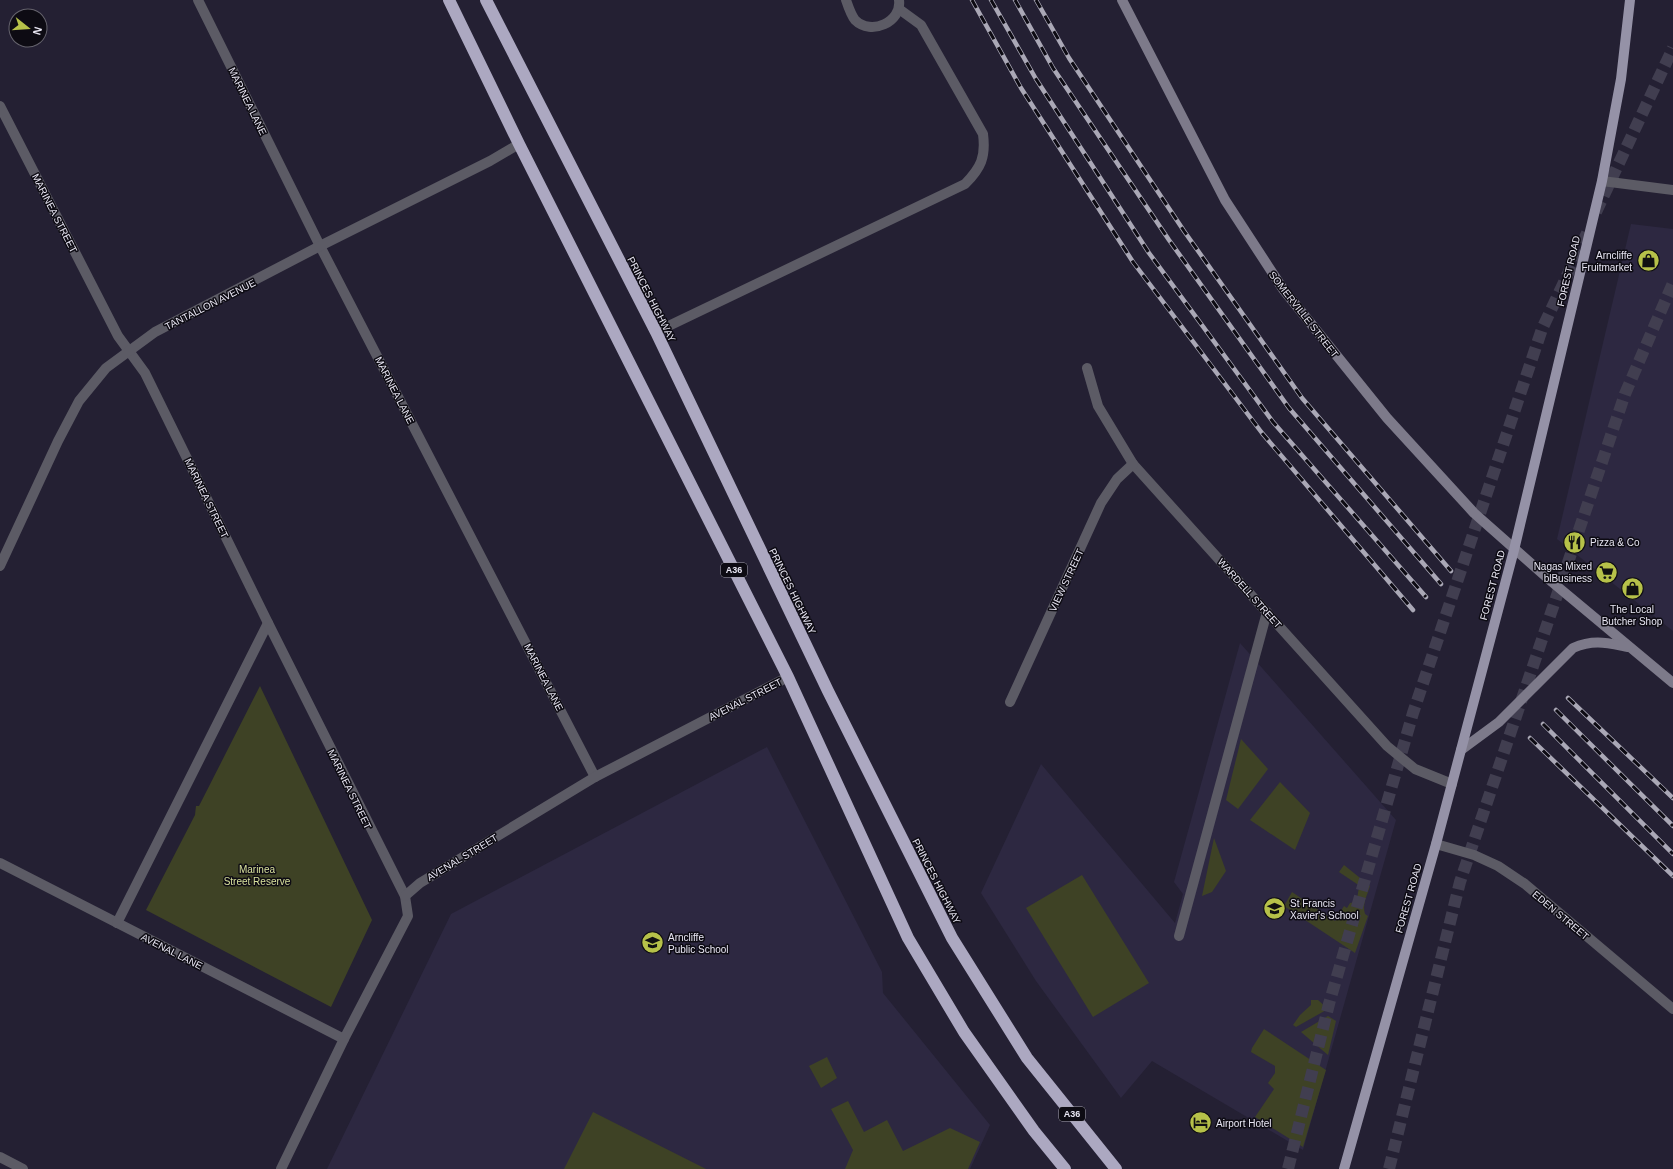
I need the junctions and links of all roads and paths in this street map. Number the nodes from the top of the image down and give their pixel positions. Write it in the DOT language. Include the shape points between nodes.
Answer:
graph roads {
  1 [pos="198,0"];
  2 [pos="449,0"];
  3 [pos="486,0"];
  4 [pos="846,0"];
  5 [pos="1122,0"];
  6 [pos="1630,0"];
  7 [pos="899,4"];
  8 [pos="0,106"];
  9 [pos="519,144"];
  10 [pos="1602,181"];
  11 [pos="1673,190"];
  12 [pos="320,246"];
  13 [pos="656,332"];
  14 [pos="129,352"];
  15 [pos="1087,368"];
  16 [pos="1133,464"];
  17 [pos="1514,550"];
  18 [pos="0,566"];
  19 [pos="1267,612"];
  20 [pos="268,623"];
  21 [pos="1630,648"];
  22 [pos="788,677"];
  23 [pos="1673,683"];
  24 [pos="1010,702"];
  25 [pos="1461,750"];
  26 [pos="596,777"];
  27 [pos="1452,784"];
  28 [pos="1436,844"];
  29 [pos="0,863"];
  30 [pos="405,896"];
  31 [pos="117,923"];
  32 [pos="1179,936"];
  33 [pos="1673,1009"];
  34 [pos="344,1039"];
  35 [pos="0,1158"];
  36 [pos="1345,1168"];
  37 [pos="23,1169"];
  38 [pos="281,1169"];
  39 [pos="1066,1169"];
  40 [pos="1116,1169"];
  1 -- 12 [label="street, MARINEA LANE"];
  2 -- 9 [label="highway, A36"];
  3 -- 13 [label="highway, PRINCES HIGHWAY / A36"];
  4 -- 7 [label="street" via="854,19 868,27 882,26 889,21"];
  5 -- 17 [label="street, SOMERVILLE STREET" via="1225,200 1283,289 1387,418 1474,513"];
  6 -- 10 [label="main road, FOREST ROAD" via="1621,79"];
  7 -- 13 [label="street" via="921,25 983,134 985,149 975,174 965,184"];
  8 -- 14 [label="street, MARINEA STREET" via="118,336"];
  9 -- 12 [label="street, TANTALLON AVENUE"];
  9 -- 22 [label="highway, A36"];
  10 -- 11 [label="street"];
  10 -- 17 [label="main road, FOREST ROAD"];
  12 -- 14 [label="street, TANTALLON AVENUE" via="155,332"];
  12 -- 26 [label="street, MARINEA LANE"];
  13 -- 40 [label="highway, PRINCES HIGHWAY / A36" via="828,691 952,938 1027,1058"];
  14 -- 18 [label="street, TANTALLON AVENUE" via="106,368 79,401"];
  14 -- 20 [label="street, MARINEA STREET" via="145,373"];
  15 -- 16 [label="street, WARDELL STREET" via="1098,406"];
  16 -- 19 [label="street, WARDELL STREET"];
  16 -- 24 [label="street, VIEW STREET" via="1117,479 1101,503"];
  17 -- 21 [label="street, SOMERVILLE STREET"];
  17 -- 25 [label="main road, FOREST ROAD"];
  19 -- 27 [label="street, WARDELL STREET" via="1387,746 1415,769"];
  19 -- 32 [label="street"];
  20 -- 30 [label="street, MARINEA STREET"];
  20 -- 31 [label="street"];
  21 -- 23 [label="street, SOMERVILLE STREET"];
  21 -- 25 [label="street" via="1606,643 1586,643 1573,648 1499,722"];
  22 -- 26 [label="street, AVENAL STREET"];
  22 -- 39 [label="highway, A36" via="908,938 964,1032 1034,1131"];
  25 -- 27 [label="main road, FOREST ROAD"];
  26 -- 30 [label="street, AVENAL STREET" via="420,883"];
  27 -- 28 [label="main road, FOREST ROAD"];
  28 -- 33 [label="street, EDEN STREET" via="1474,855 1498,866 1525,884"];
  28 -- 36 [label="main road, FOREST ROAD"];
  29 -- 31 [label="street, AVENAL LANE"];
  30 -- 34 [label="street" via="408,916"];
  31 -- 34 [label="street, AVENAL LANE"];
  34 -- 38 [label="street"];
  35 -- 37 [label="street"];
}
